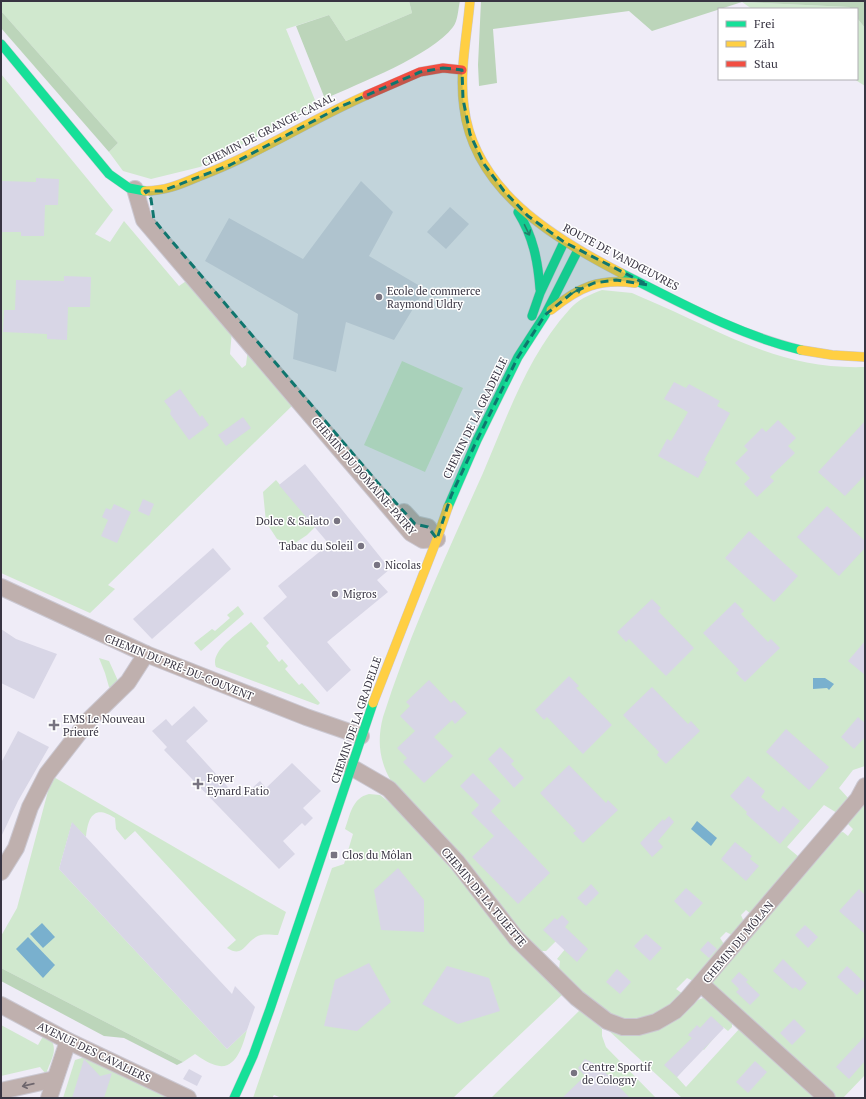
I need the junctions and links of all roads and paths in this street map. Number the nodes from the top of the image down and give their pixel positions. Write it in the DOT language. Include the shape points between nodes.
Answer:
graph roads {
  1 [pos="470,1"];
  2 [pos="1,44"];
  3 [pos="462,70"];
  4 [pos="140,190"];
  5 [pos="504,191"];
  6 [pos="564,242"];
  7 [pos="578,250"];
  8 [pos="648,285"];
  9 [pos="540,293"];
  10 [pos="545,315"];
  11 [pos="518,357"];
  12 [pos="865,357"];
  13 [pos="437,539"];
  14 [pos="1,587"];
  15 [pos="146,654"];
  16 [pos="361,736"];
  17 [pos="351,767"];
  18 [pos="865,786"];
  19 [pos="1,872"];
  20 [pos="701,984"];
  21 [pos="1,1005"];
  22 [pos="68,1041"];
  23 [pos="55,1079"];
  24 [pos="1,1091"];
  25 [pos="49,1098"];
  26 [pos="188,1098"];
  27 [pos="234,1098"];
  28 [pos="827,1098"];
  1 -- 3 [label="street, ROUTE DE VANDŒUVRES"];
  2 -- 4 [label="street, CHEMIN DE GRANGE-CANAL" via="109,174 119,182"];
  3 -- 4 [label="street, CHEMIN DE GRANGE-CANAL" via="443,68 420,72 342,106 230,166 162,191"];
  3 -- 5 [label="street, ROUTE DE VANDŒUVRES" via="463,99 470,134 484,164"];
  4 -- 13 [label="street, CHEMIN DU DOMAINE-PATRY" via="151,199 154,220 164,232 377,482 415,524 428,527"];
  4 -- 13 [label="street, CHEMIN DU DOMAINE-PATRY" via="144,220 411,533 422,540"];
  5 -- 6 [label="street, ROUTE DE VANDŒUVRES" via="528,216"];
  5 -- 9 [label="street, one-way" via="521,217 534,246"];
  6 -- 7 [label="street, ROUTE DE VANDŒUVRES"];
  6 -- 9 [label="street, CHEMIN DE LA GRADELLE"];
  7 -- 8 [label="street, ROUTE DE VANDŒUVRES"];
  7 -- 10 [label="street, CHEMIN DE LA GRADELLE"];
  10 -- 8 [label="street, one-way" via="572,293 594,283 616,280"];
  8 -- 12 [label="street, ROUTE DE VANDŒUVRES" via="762,340 823,354"];
  9 -- 11 [label="street, CHEMIN DE LA GRADELLE"];
  10 -- 11 [label="street, CHEMIN DE LA GRADELLE"];
  11 -- 13 [label="street, CHEMIN DE LA GRADELLE" via="451,496"];
  13 -- 16 [label="street, CHEMIN DE LA GRADELLE"];
  14 -- 15 [label="street, CHEMIN DU PRÉ-DU-COUVENT"];
  15 -- 16 [label="street, CHEMIN DU PRÉ-DU-COUVENT" via="299,715"];
  15 -- 19 [label="street" via="128,682 88,720 47,774 30,807 16,848"];
  16 -- 17 [label="street, CHEMIN DE LA GRADELLE"];
  17 -- 20 [label="street, CHEMIN DE LA TULETTE" via="389,789 457,862 516,938 577,998 607,1021 623,1027 638,1027 656,1022 675,1011"];
  17 -- 27 [label="street, CHEMIN DE LA GRADELLE" via="270,1009"];
  18 -- 20 [label="street, CHEMIN DU MÔLAN" via="853,805"];
  20 -- 28 [label="street, CHEMIN DU MÔLAN"];
  21 -- 22 [label="street, AVENUE DES CAVALIERS"];
  22 -- 23 [label="street"];
  22 -- 26 [label="street, AVENUE DES CAVALIERS"];
  23 -- 24 [label="street, one-way"];
  23 -- 25 [label="street"];
}
